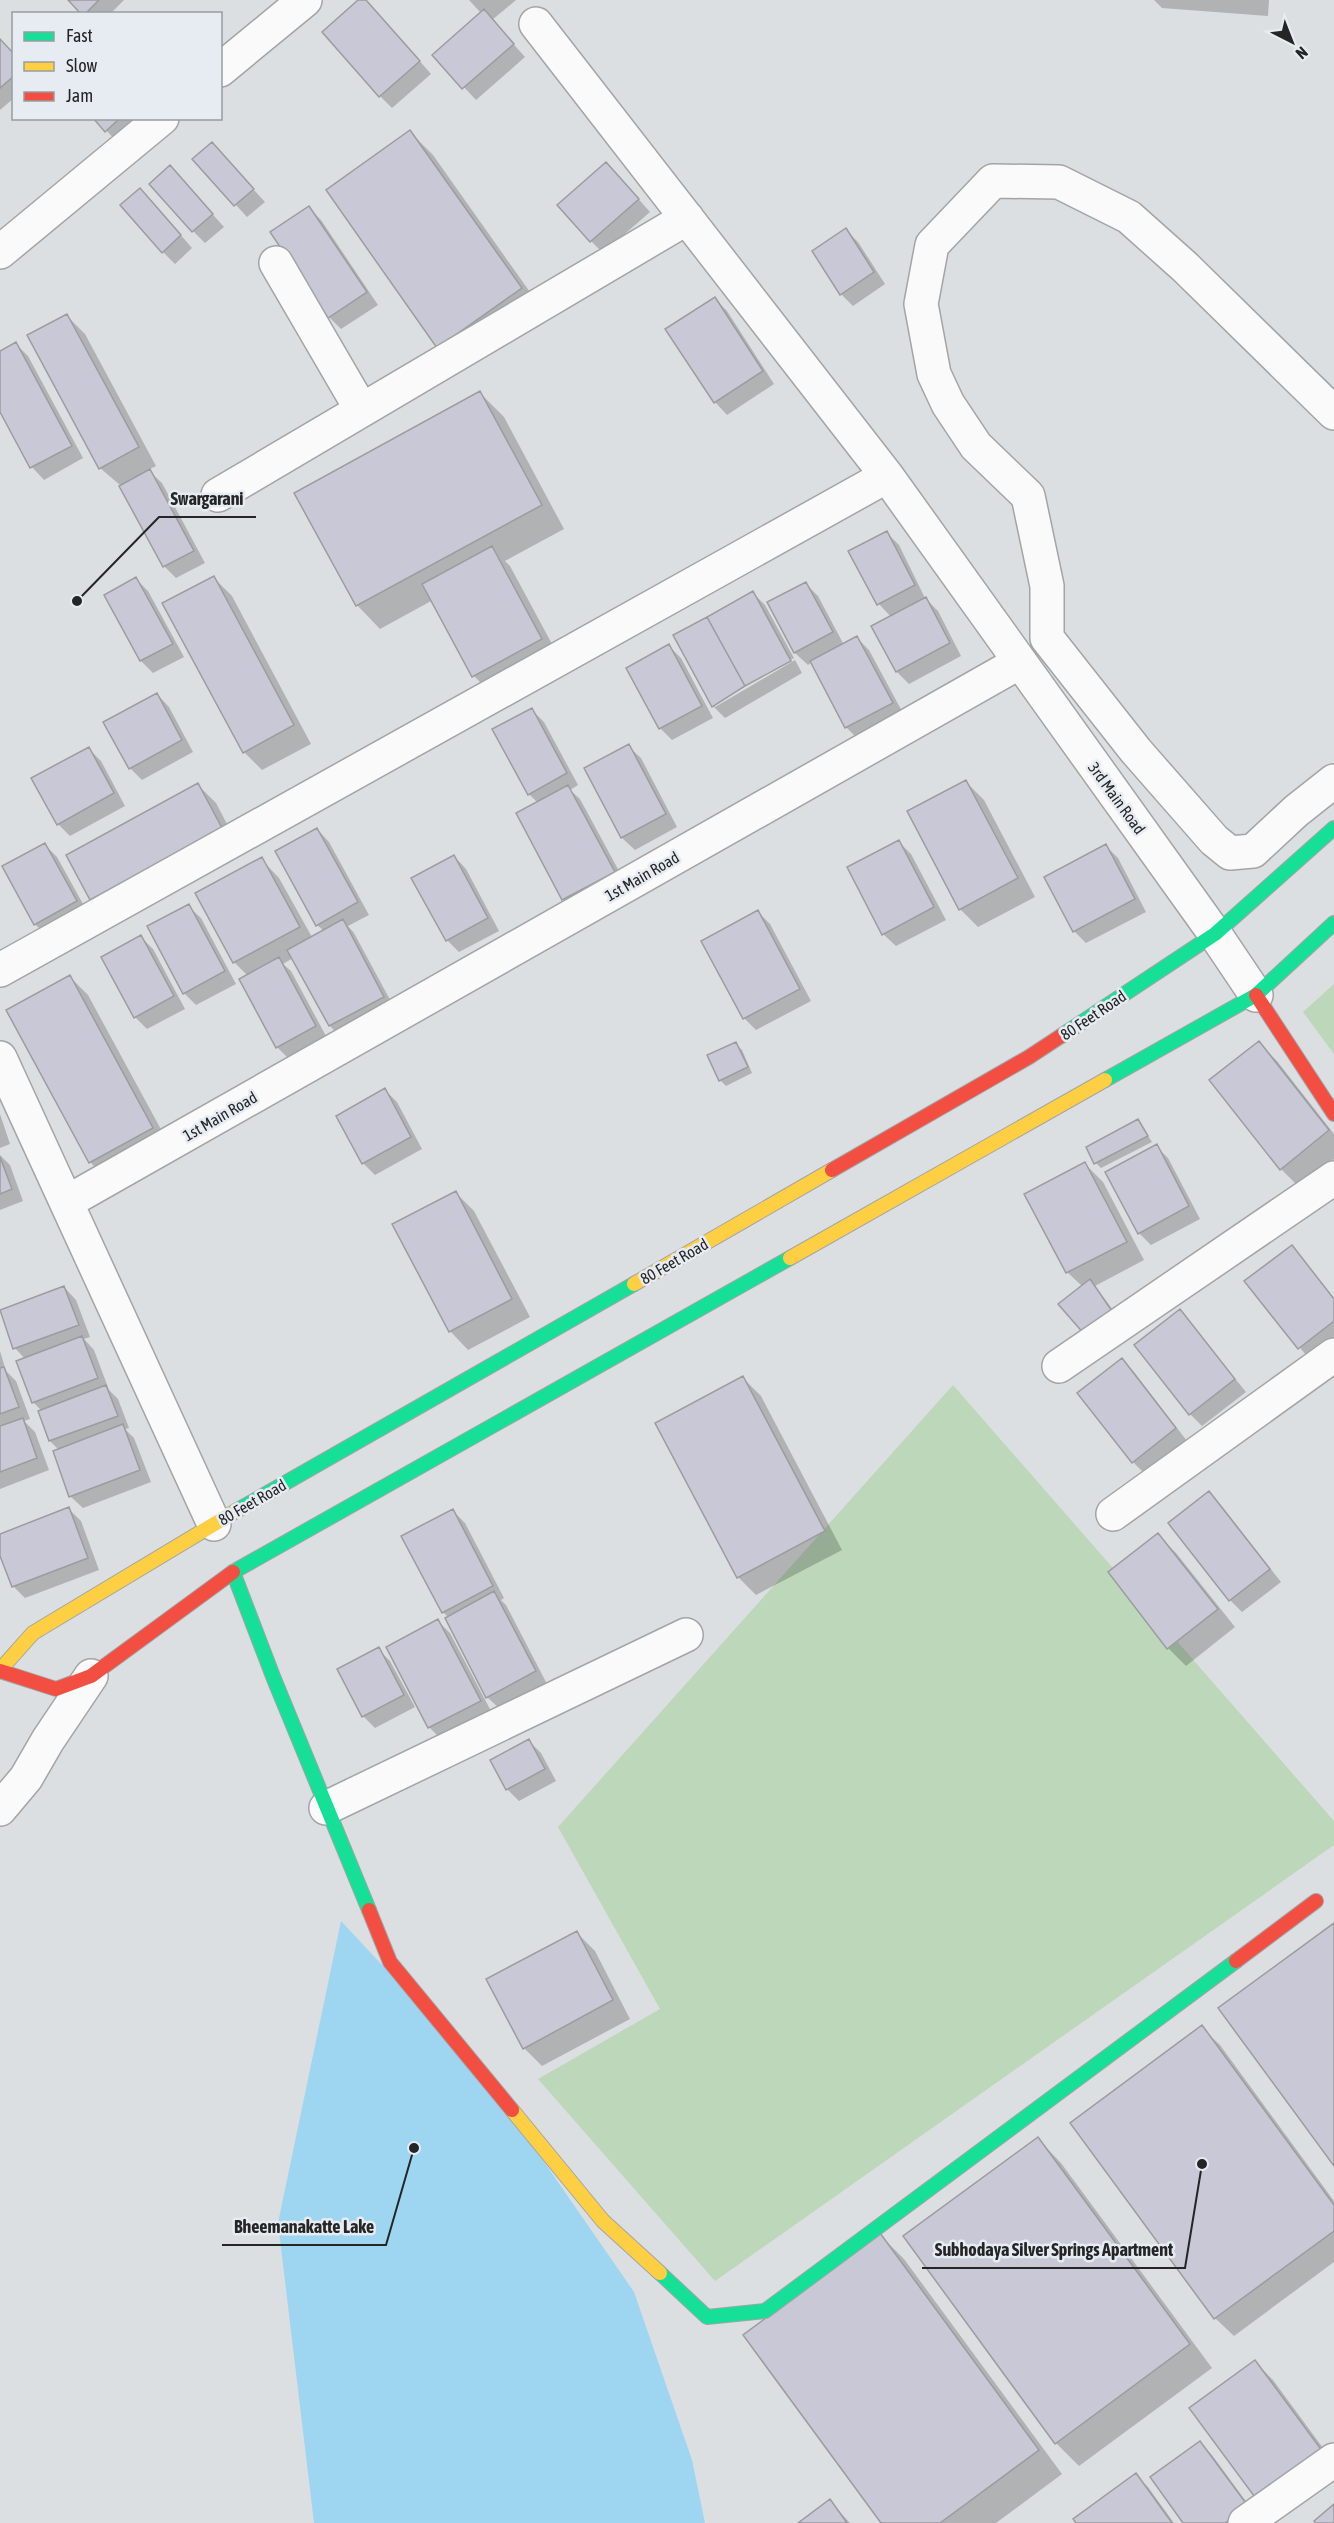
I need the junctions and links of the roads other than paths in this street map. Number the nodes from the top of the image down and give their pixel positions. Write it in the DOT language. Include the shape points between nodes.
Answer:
graph roads {
  1 [pos="305,0"];
  2 [pos="536,24"];
  3 [pos="222,68"];
  4 [pos="160,120"];
  5 [pos="687,218"];
  6 [pos="0,252"];
  7 [pos="276,263"];
  8 [pos="361,409"];
  9 [pos="1334,413"];
  10 [pos="887,476"];
  11 [pos="218,495"];
  12 [pos="1020,662"];
  13 [pos="1334,781"];
  14 [pos="1334,828"];
  15 [pos="1334,923"];
  16 [pos="1215,934"];
  17 [pos="0,970"];
  18 [pos="1256,995"];
  19 [pos="0,1058"];
  20 [pos="1334,1114"];
  21 [pos="1334,1178"];
  22 [pos="67,1202"];
  23 [pos="1334,1355"];
  24 [pos="1059,1366"];
  25 [pos="1113,1514"];
  26 [pos="214,1524"];
  27 [pos="233,1572"];
  28 [pos="686,1635"];
  29 [pos="0,1670"];
  30 [pos="91,1676"];
  31 [pos="326,1808"];
  32 [pos="0,1809"];
  33 [pos="1316,1901"];
  34 [pos="1334,2460"];
  35 [pos="1245,2523"];
  1 -- 3 [label="street"];
  2 -- 5 [label="street"];
  4 -- 6 [label="street"];
  5 -- 8 [label="street"];
  5 -- 10 [label="street"];
  7 -- 8 [label="street"];
  8 -- 11 [label="street"];
  9 -- 13 [label="street" via="1129,217 1059,182 993,181 932,244 921,304 934,374 948,404 976,446 1028,496 1047,586 1047,638 1136,751 1230,853 1253,851"];
  10 -- 12 [label="street"];
  10 -- 17 [label="street"];
  12 -- 16 [label="street, 3rd Main Road"];
  12 -- 22 [label="street, 1st Main Road"];
  14 -- 16 [label="main road, 80 Feet Road"];
  15 -- 18 [label="main road, 80 Feet Road"];
  16 -- 18 [label="street, 3rd Main Road"];
  16 -- 26 [label="main road, 80 Feet Road" via="1029,1057"];
  18 -- 20 [label="main road"];
  18 -- 27 [label="main road, 80 Feet Road"];
  19 -- 22 [label="street"];
  21 -- 24 [label="street"];
  22 -- 26 [label="street"];
  23 -- 25 [label="street"];
  26 -- 29 [label="main road, 80 Feet Road" via="33,1633"];
  27 -- 30 [label="main road, 80 Feet Road"];
  27 -- 31 [label="main road"];
  28 -- 31 [label="street"];
  29 -- 30 [label="main road, 80 Feet Road" via="56,1689"];
  30 -- 32 [label="street" via="26,1779"];
  31 -- 33 [label="main road" via="390,1962 603,2221 707,2317 765,2311"];
  34 -- 35 [label="street"];
}
